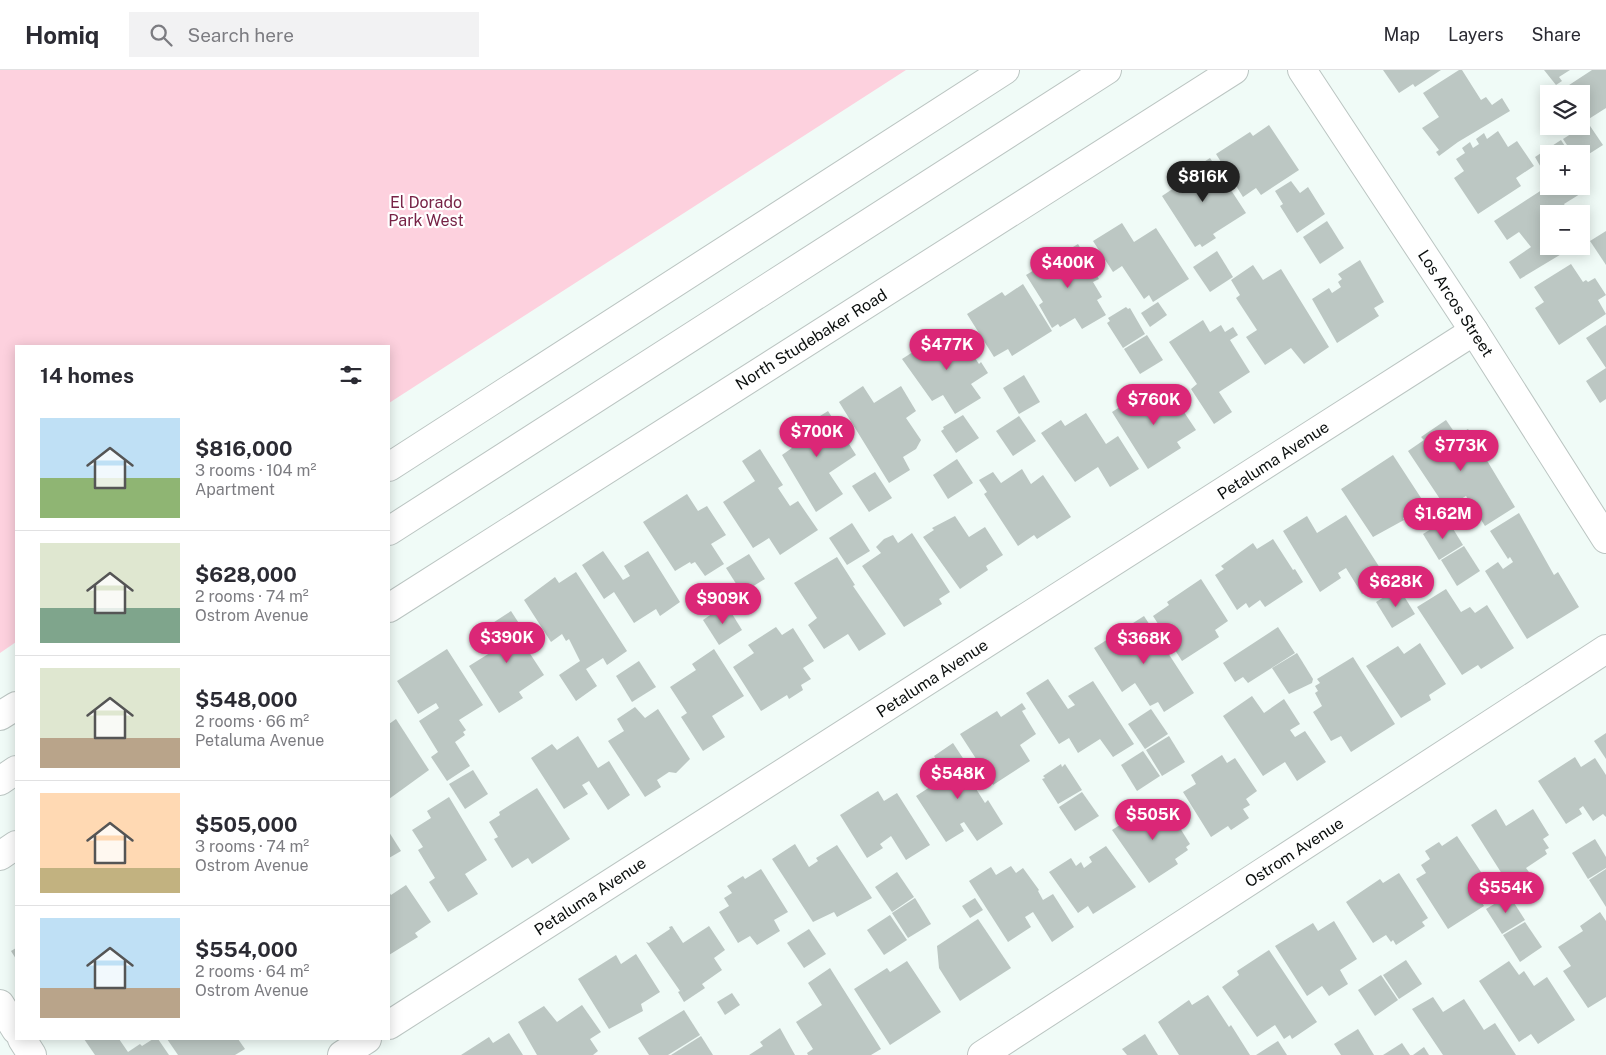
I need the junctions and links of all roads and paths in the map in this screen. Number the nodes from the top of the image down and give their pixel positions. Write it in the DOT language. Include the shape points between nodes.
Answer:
graph roads {
  1 [pos="1005,70"];
  2 [pos="1107,70"];
  3 [pos="1234,70"];
  4 [pos="1302,70"];
  5 [pos="1474,331"];
  6 [pos="390,466"];
  7 [pos="390,530"];
  8 [pos="1606,539"];
  9 [pos="390,607"];
  10 [pos="1606,649"];
  11 [pos="15,707"];
  12 [pos="0,716"];
  13 [pos="15,771"];
  14 [pos="0,781"];
  15 [pos="15,846"];
  16 [pos="0,856"];
  17 [pos="0,1004"];
  18 [pos="390,1024"];
  19 [pos="15,1028"];
  20 [pos="23,1040"];
  21 [pos="365,1040"];
  22 [pos="32,1055"];
  23 [pos="342,1055"];
  24 [pos="982,1055"];
  1 -- 6 [label="street"];
  2 -- 7 [label="street"];
  3 -- 9 [label="street, North Studebaker Road"];
  4 -- 5 [label="street, Los Arcos Street"];
  5 -- 8 [label="street, Los Arcos Street"];
  5 -- 18 [label="street, Petaluma Avenue"];
  10 -- 24 [label="street, Ostrom Avenue"];
  11 -- 12 [label="street"];
  13 -- 14 [label="street"];
  15 -- 16 [label="street"];
  17 -- 19 [label="street"];
  20 -- 22 [label="street"];
  21 -- 23 [label="street"];
}
